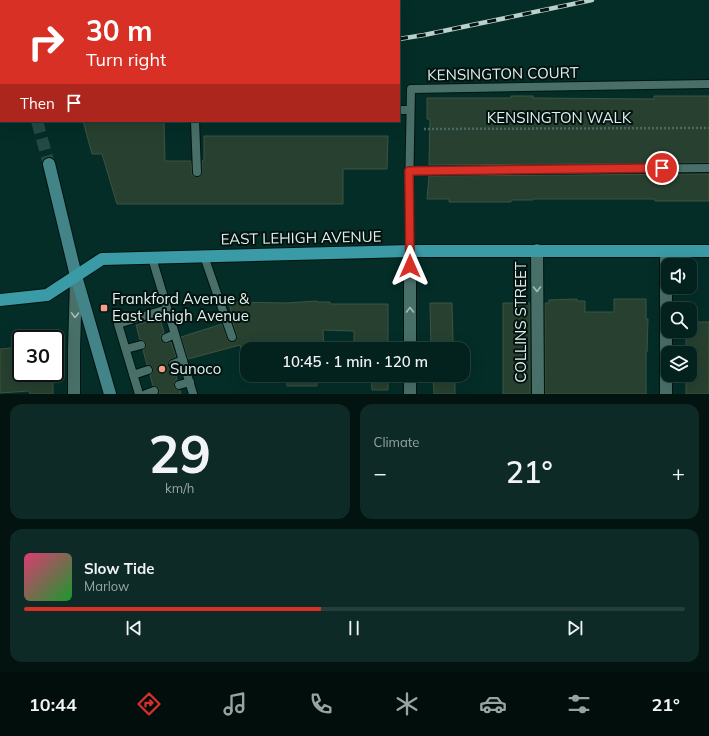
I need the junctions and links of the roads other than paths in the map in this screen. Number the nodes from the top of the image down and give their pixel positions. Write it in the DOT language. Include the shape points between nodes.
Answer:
graph roads {
  1 [pos="709,84"];
  2 [pos="400,110"];
  3 [pos="410,110"];
  4 [pos="195,122"];
  5 [pos="48,164"];
  6 [pos="709,168"];
  7 [pos="409,171"];
  8 [pos="197,172"];
  9 [pos="537,250"];
  10 [pos="666,250"];
  11 [pos="410,251"];
  12 [pos="709,251"];
  13 [pos="204,256"];
  14 [pos="152,258"];
  15 [pos="76,276"];
  16 [pos="0,300"];
  17 [pos="167,309"];
  18 [pos="175,334"];
  19 [pos="232,337"];
  20 [pos="166,338"];
  21 [pos="410,342"];
  22 [pos="141,345"];
  23 [pos="126,350"];
  24 [pos="183,360"];
  25 [pos="173,364"];
  26 [pos="148,370"];
  27 [pos="133,375"];
  28 [pos="190,382"];
  29 [pos="410,382"];
  30 [pos="179,385"];
  31 [pos="154,391"];
  32 [pos="74,394"];
  33 [pos="110,394"];
  34 [pos="139,394"];
  35 [pos="146,394"];
  36 [pos="193,394"];
  37 [pos="410,394"];
  38 [pos="538,394"];
  39 [pos="666,394"];
  1 -- 3 [label="lane, KENSINGTON COURT" via="412,89"];
  2 -- 3 [label="lane"];
  3 -- 7 [label="lane, KENSINGTON COURT"];
  4 -- 8 [label="lane"];
  5 -- 15 [label="main road"];
  6 -- 7 [label="lane"];
  7 -- 11 [label="lane, KENSINGTON COURT"];
  9 -- 10 [label="main road, EAST LEHIGH AVENUE"];
  9 -- 11 [label="main road, EAST LEHIGH AVENUE"];
  9 -- 38 [label="street, COLLINS STREET, one-way"];
  10 -- 12 [label="main road, EAST LEHIGH AVENUE"];
  10 -- 39 [label="street"];
  11 -- 13 [label="main road, EAST LEHIGH AVENUE"];
  21 -- 11 [label="street, one-way"];
  13 -- 14 [label="main road, EAST LEHIGH AVENUE"];
  13 -- 19 [label="lane"];
  14 -- 15 [label="main road, EAST LEHIGH AVENUE" via="102,259"];
  14 -- 17 [label="lane"];
  15 -- 16 [label="main road, EAST LEHIGH AVENUE" via="47,295"];
  15 -- 32 [label="street, one-way"];
  15 -- 33 [label="main road"];
  17 -- 18 [label="lane"];
  17 -- 23 [label="lane" via="118,324"];
  18 -- 20 [label="lane"];
  18 -- 24 [label="lane"];
  22 -- 23 [label="lane"];
  23 -- 27 [label="lane"];
  24 -- 25 [label="lane"];
  24 -- 28 [label="lane"];
  26 -- 27 [label="lane"];
  27 -- 34 [label="lane"];
  28 -- 30 [label="lane"];
  28 -- 36 [label="lane"];
  29 -- 37 [label="street"];
  31 -- 35 [label="lane"];
}
